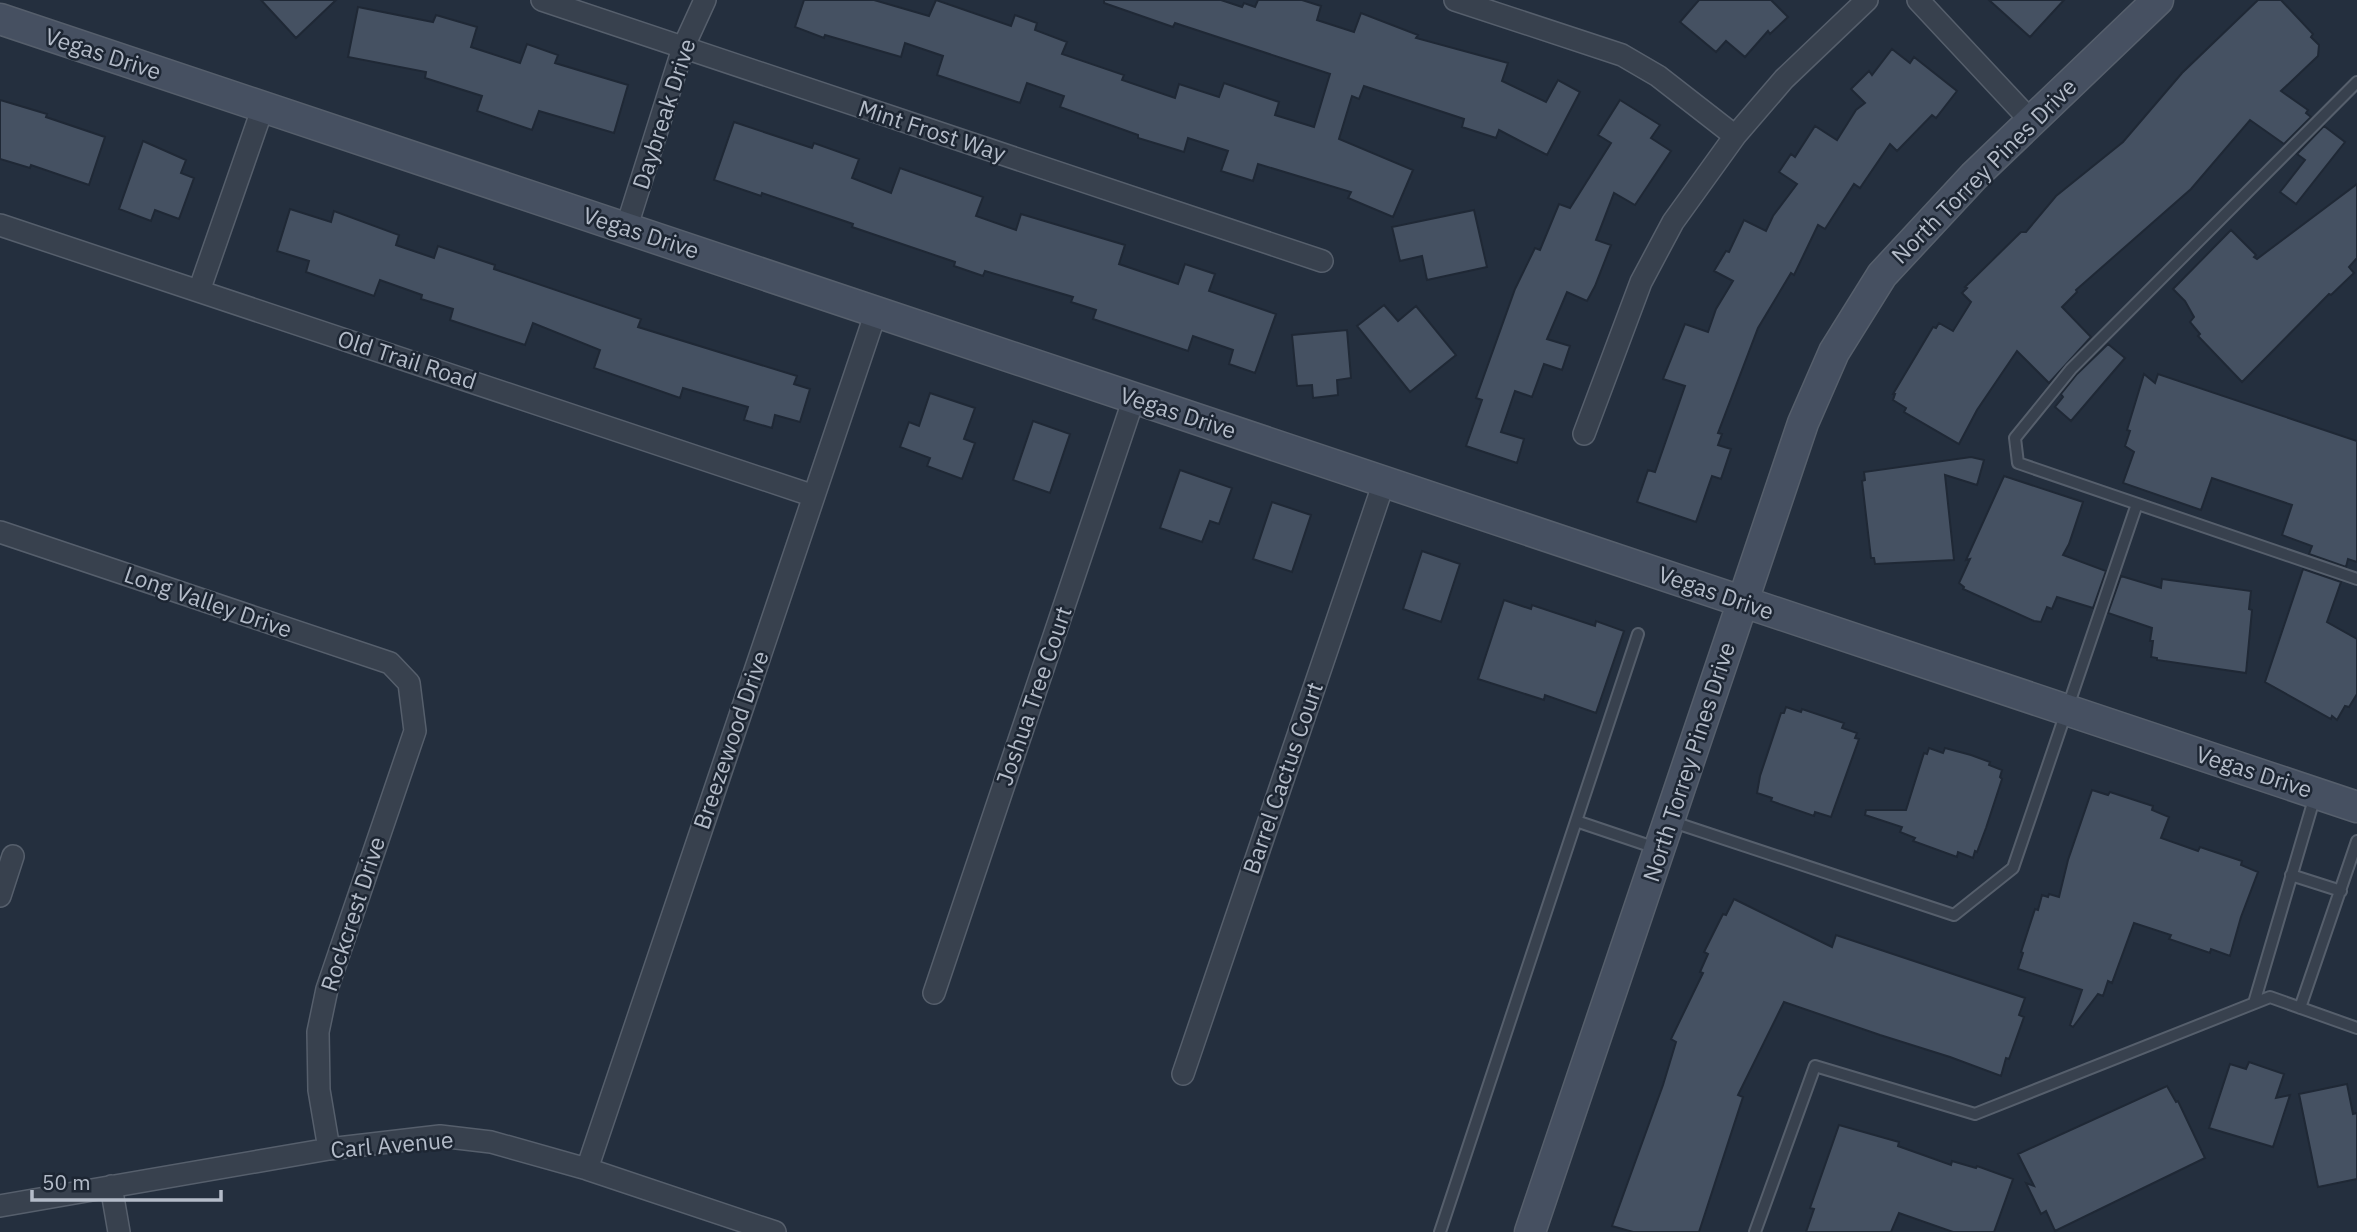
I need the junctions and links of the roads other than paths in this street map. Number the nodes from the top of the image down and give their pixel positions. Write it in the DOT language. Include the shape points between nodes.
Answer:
graph roads {
  1 [pos="542,0"];
  2 [pos="705,0"];
  3 [pos="1455,0"];
  4 [pos="1867,0"];
  5 [pos="1918,0"];
  6 [pos="2158,0"];
  7 [pos="1497,7"];
  8 [pos="0,19"];
  9 [pos="683,48"];
  10 [pos="2357,82"];
  11 [pos="263,107"];
  12 [pos="2032,122"];
  13 [pos="1735,136"];
  14 [pos="0,225"];
  15 [pos="626,229"];
  16 [pos="1322,261"];
  17 [pos="199,291"];
  18 [pos="876,312"];
  19 [pos="1134,398"];
  20 [pos="1584,433"];
  21 [pos="1384,482"];
  22 [pos="814,496"];
  23 [pos="2137,504"];
  24 [pos="0,532"];
  25 [pos="2357,579"];
  26 [pos="1743,601"];
  27 [pos="1638,635"];
  28 [pos="410,683"];
  29 [pos="2067,710"];
  30 [pos="2316,793"];
  31 [pos="2357,807"];
  32 [pos="1576,821"];
  33 [pos="1665,835"];
  34 [pos="2357,841"];
  35 [pos="13,856"];
  36 [pos="2291,875"];
  37 [pos="2341,891"];
  38 [pos="0,895"];
  39 [pos="934,993"];
  40 [pos="2254,1003"];
  41 [pos="2300,1008"];
  42 [pos="2357,1028"];
  43 [pos="1183,1074"];
  44 [pos="329,1149"];
  45 [pos="587,1169"];
  46 [pos="111,1186"];
  47 [pos="0,1206"];
  48 [pos="1534,1229"];
  49 [pos="119,1232"];
  50 [pos="775,1232"];
  51 [pos="1440,1232"];
  52 [pos="1755,1232"];
  1 -- 9 [label="street, Mint Frost Way"];
  2 -- 9 [label="street, Daybreak Drive"];
  3 -- 7 [label="street"];
  4 -- 13 [label="street" via="1784,79"];
  5 -- 12 [label="street"];
  6 -- 12 [label="main road, North Torrey Pines Drive"];
  7 -- 13 [label="street" via="1622,55 1658,76"];
  8 -- 11 [label="main road, Vegas Drive"];
  9 -- 15 [label="street, Daybreak Drive"];
  9 -- 16 [label="street, Mint Frost Way"];
  10 -- 23 [label="lane" via="2071,369 2015,438 2018,463"];
  11 -- 15 [label="main road, Vegas Drive"];
  11 -- 17 [label="street"];
  12 -- 26 [label="main road, North Torrey Pines Drive" via="1912,240 1882,275 1848,328 1803,423"];
  13 -- 20 [label="street" via="1673,222 1641,282"];
  14 -- 17 [label="street, Old Trail Road"];
  15 -- 18 [label="main road, Vegas Drive"];
  17 -- 22 [label="street, Old Trail Road"];
  18 -- 19 [label="main road, Vegas Drive"];
  18 -- 22 [label="street, Breezewood Drive"];
  19 -- 21 [label="main road, Vegas Drive"];
  19 -- 39 [label="street, Joshua Tree Court"];
  21 -- 26 [label="main road, Vegas Drive"];
  21 -- 43 [label="street, Barrel Cactus Court"];
  22 -- 45 [label="street, Breezewood Drive"];
  23 -- 25 [label="lane"];
  23 -- 29 [label="lane"];
  24 -- 28 [label="street, Long Valley Drive" via="390,663"];
  26 -- 29 [label="main road, Vegas Drive"];
  26 -- 33 [label="main road, North Torrey Pines Drive"];
  27 -- 32 [label="lane"];
  28 -- 44 [label="street, Rockcrest Drive" via="415,732 327,989 318,1032 319,1090"];
  29 -- 30 [label="main road, Vegas Drive"];
  29 -- 33 [label="lane" via="2013,868 1954,915"];
  30 -- 31 [label="main road, Vegas Drive"];
  30 -- 36 [label="lane"];
  32 -- 33 [label="lane"];
  32 -- 51 [label="lane"];
  33 -- 48 [label="main road, North Torrey Pines Drive"];
  34 -- 37 [label="lane"];
  35 -- 38 [label="street"];
  36 -- 37 [label="lane"];
  36 -- 40 [label="lane"];
  37 -- 41 [label="lane"];
  40 -- 41 [label="lane" via="2270,997"];
  40 -- 52 [label="lane" via="1975,1114 1815,1066"];
  41 -- 42 [label="lane"];
  44 -- 45 [label="street, Carl Avenue" via="440,1136 491,1142"];
  44 -- 46 [label="street, Carl Avenue"];
  45 -- 50 [label="street, Carl Avenue"];
  46 -- 47 [label="street, Carl Avenue"];
  46 -- 49 [label="street"];
}
